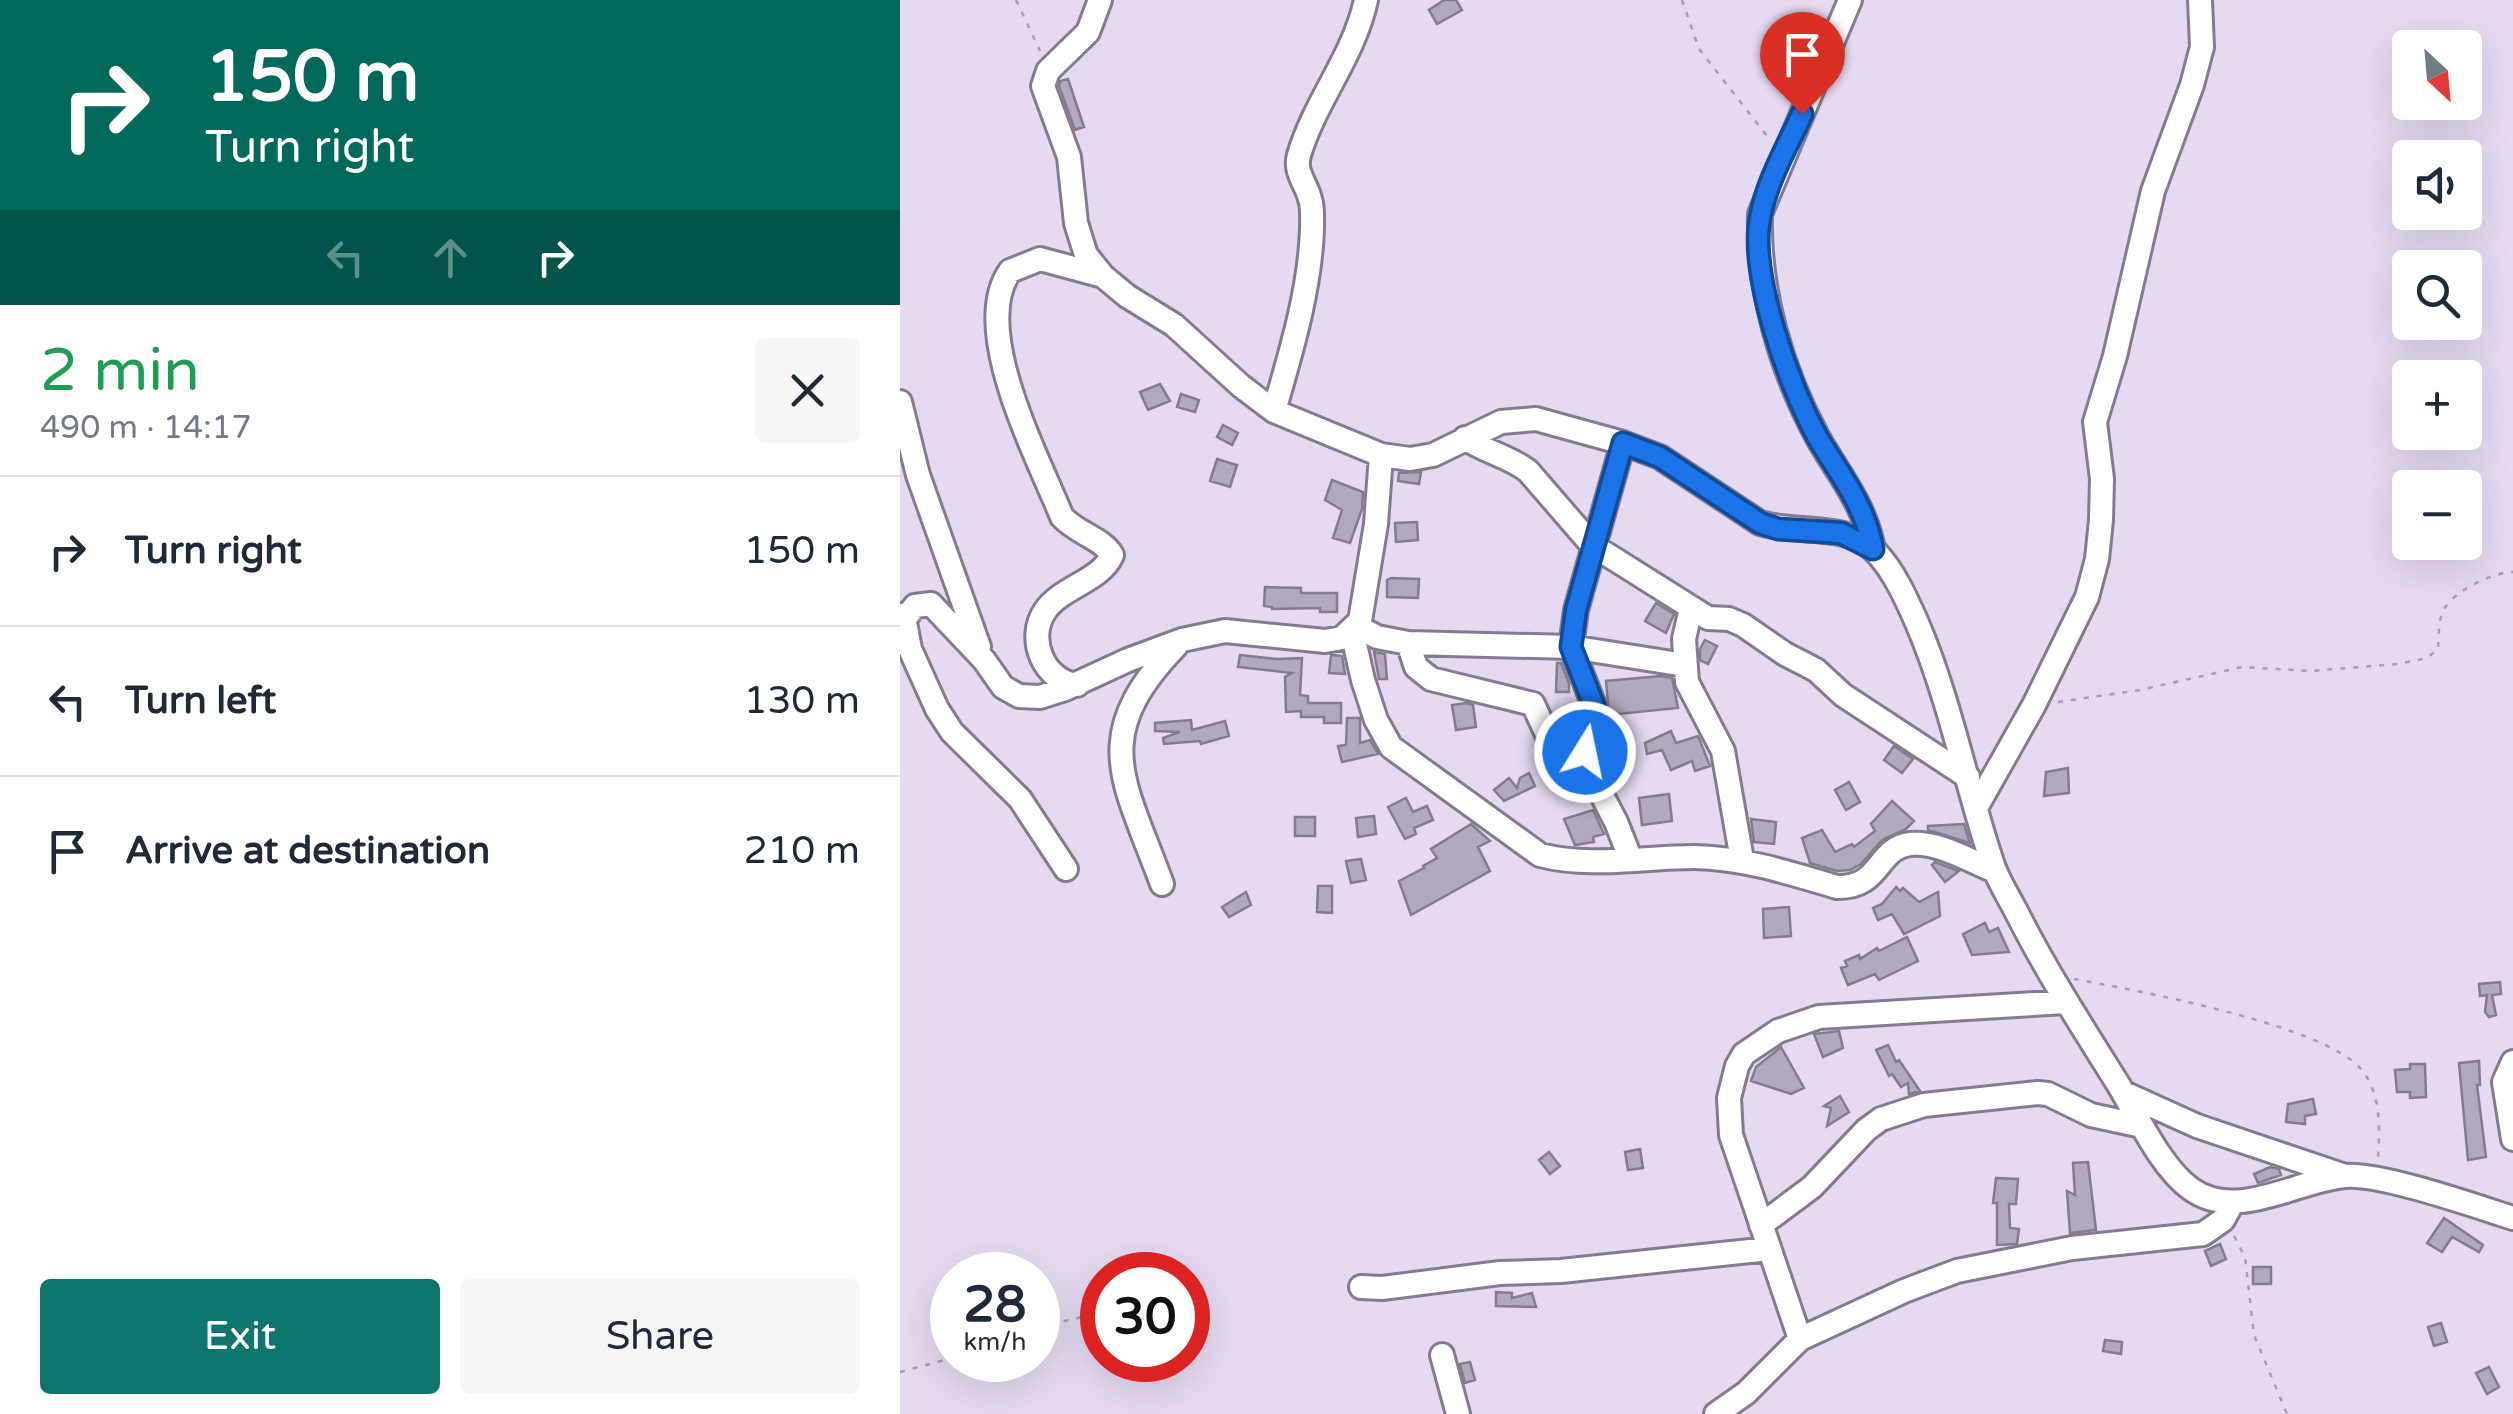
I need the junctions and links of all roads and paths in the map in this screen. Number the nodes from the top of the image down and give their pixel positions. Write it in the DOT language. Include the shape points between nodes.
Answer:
graph roads {
  1 [pos="1016,0"];
  2 [pos="1100,0"];
  3 [pos="1366,0"];
  4 [pos="1682,0"];
  5 [pos="1850,0"];
  6 [pos="2200,0"];
  7 [pos="1048,71"];
  8 [pos="1782,158"];
  9 [pos="1103,276"];
  10 [pos="900,402"];
  11 [pos="1274,410"];
  12 [pos="1465,438"];
  13 [pos="1623,443"];
  14 [pos="1381,455"];
  15 [pos="1592,546"];
  16 [pos="1873,549"];
  17 [pos="2513,572"];
  18 [pos="1691,608"];
  19 [pos="902,616"];
  20 [pos="1354,628"];
  21 [pos="1182,640"];
  22 [pos="1408,644"];
  23 [pos="1571,647"];
  24 [pos="984,660"];
  25 [pos="1684,666"];
  26 [pos="1076,685"];
  27 [pos="2034,705"];
  28 [pos="1577,772"];
  29 [pos="1968,777"];
  30 [pos="1977,806"];
  31 [pos="1630,860"];
  32 [pos="1742,860"];
  33 [pos="1066,869"];
  34 [pos="1995,871"];
  35 [pos="1162,884"];
  36 [pos="2048,974"];
  37 [pos="2066,1002"];
  38 [pos="2513,1062"];
  39 [pos="2123,1093"];
  40 [pos="2142,1126"];
  41 [pos="2513,1139"];
  42 [pos="2345,1176"];
  43 [pos="2374,1179"];
  44 [pos="2228,1211"];
  45 [pos="2513,1218"];
  46 [pos="1760,1225"];
  47 [pos="1769,1249"];
  48 [pos="1361,1287"];
  49 [pos="1800,1338"];
  50 [pos="1442,1355"];
  51 [pos="930,1364"];
  52 [pos="900,1372"];
  53 [pos="1458,1414"];
  54 [pos="1716,1414"];
  55 [pos="2287,1414"];
  1 -- 7 [label="path"];
  2 -- 7 [label="street" via="1088,32"];
  3 -- 11 [label="street" via="1360,28 1297,159 1311,200 1312,230 1302,302"];
  4 -- 8 [label="path" via="1699,49"];
  5 -- 8 [label="street"];
  6 -- 27 [label="street" via="2202,47 2153,191 2095,422 2102,479 2098,559 2087,597"];
  7 -- 9 [label="street" via="1043,86 1069,157 1076,223 1086,254"];
  8 -- 16 [label="street" via="1760,214 1762,286 1790,376 1862,511"];
  9 -- 11 [label="street" via="1174,325"];
  9 -- 26 [label="street" via="1040,259 1010,271 997,301 999,359 1062,517 1112,554 1049,606 1038,624 1047,670"];
  10 -- 24 [label="street" via="918,475"];
  11 -- 14 [label="street"];
  12 -- 13 [label="street" via="1501,422 1536,419"];
  12 -- 14 [label="street" via="1433,455"];
  12 -- 15 [label="street" via="1528,471"];
  13 -- 15 [label="street"];
  13 -- 16 [label="street" via="1660,457 1760,523 1841,533"];
  14 -- 20 [label="street" via="1376,524"];
  15 -- 18 [label="street"];
  15 -- 23 [label="street"];
  16 -- 29 [label="street" via="1908,602 1927,647"];
  17 -- 27 [label="path" via="2488,579 2444,608 2438,648 2428,658 2355,670 2242,667"];
  18 -- 25 [label="street"];
  18 -- 29 [label="street" via="1744,625"];
  19 -- 24 [label="street" via="931,604"];
  19 -- 33 [label="street" via="937,709 1020,800"];
  20 -- 21 [label="street" via="1325,641 1224,631"];
  20 -- 22 [label="street"];
  20 -- 31 [label="street" via="1362,680 1391,747 1540,855 1564,862"];
  21 -- 26 [label="street"];
  21 -- 35 [label="street" via="1131,702 1120,742 1125,782"];
  22 -- 23 [label="street"];
  22 -- 28 [label="street" via="1416,667 1432,679 1533,704 1558,758"];
  23 -- 25 [label="street"];
  23 -- 28 [label="street" via="1595,708"];
  24 -- 26 [label="street" via="1002,687 1019,696"];
  25 -- 32 [label="street" via="1723,751"];
  27 -- 30 [label="street"];
  28 -- 31 [label="street" via="1603,797"];
  29 -- 30 [label="street"];
  30 -- 34 [label="street"];
  31 -- 32 [label="street"];
  32 -- 34 [label="street" via="1837,888 1868,880 1897,848 1913,844"];
  34 -- 36 [label="street"];
  36 -- 37 [label="street"];
  36 -- 43 [label="path" via="2244,1017 2343,1052 2363,1070 2376,1099"];
  37 -- 39 [label="street"];
  37 -- 46 [label="street" via="1819,1017 1758,1042 1737,1066 1729,1098 1732,1135"];
  38 -- 41 [label="street" via="2504,1082"];
  39 -- 40 [label="street"];
  39 -- 42 [label="street"];
  40 -- 44 [label="street" via="2191,1189"];
  40 -- 46 [label="street" via="2091,1114 2048,1094 1900,1110 1866,1130 1812,1188"];
  42 -- 43 [label="street"];
  42 -- 44 [label="street"];
  43 -- 45 [label="street"];
  44 -- 49 [label="street" via="2203,1234 2072,1248 1957,1271"];
  44 -- 55 [label="path" via="2245,1257 2254,1336"];
  46 -- 47 [label="street"];
  47 -- 48 [label="street"];
  47 -- 49 [label="street"];
  49 -- 54 [label="street"];
  50 -- 53 [label="street"];
  51 -- 52 [label="path"];
}
